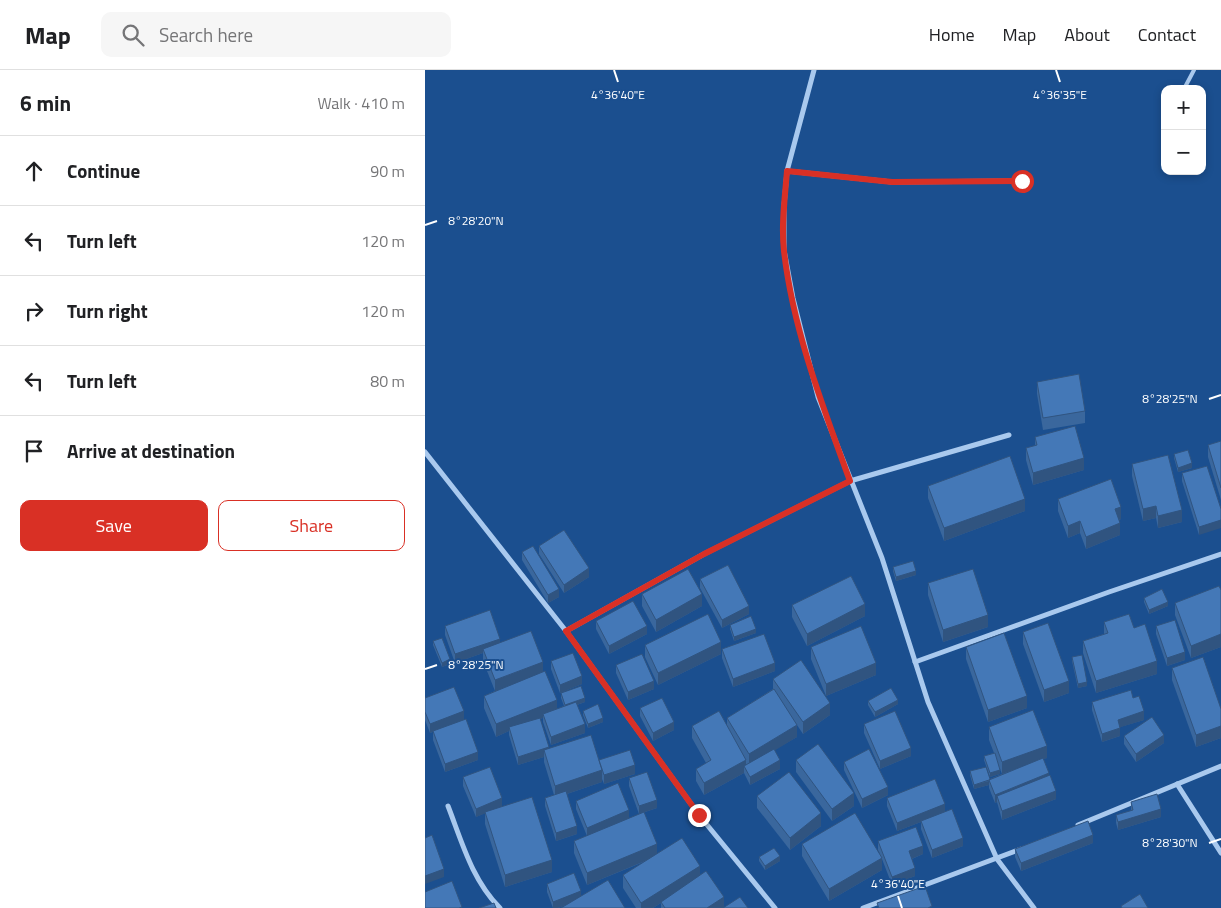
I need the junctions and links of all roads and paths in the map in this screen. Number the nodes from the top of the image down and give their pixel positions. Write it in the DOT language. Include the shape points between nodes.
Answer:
graph roads {
  1 [pos="814,70"];
  2 [pos="1194,70"];
  3 [pos="1186,85"];
  4 [pos="787,171"];
  5 [pos="1022,181"];
  6 [pos="1009,435"];
  7 [pos="425,452"];
  8 [pos="850,481"];
  9 [pos="1221,554"];
  10 [pos="566,631"];
  11 [pos="915,662"];
  12 [pos="1221,766"];
  13 [pos="1177,784"];
  14 [pos="448,806"];
  15 [pos="1069,829"];
  16 [pos="1024,847"];
  17 [pos="1221,853"];
  18 [pos="997,859"];
  19 [pos="500,908"];
  20 [pos="775,908"];
  21 [pos="863,908"];
  22 [pos="1034,908"];
  1 -- 4 [label="street"];
  2 -- 3 [label="lane"];
  4 -- 5 [label="street" via="892,182"];
  4 -- 8 [label="street" via="784,250 793,298 818,398"];
  6 -- 8 [label="street"];
  7 -- 10 [label="street"];
  8 -- 10 [label="street" via="704,554"];
  8 -- 11 [label="street" via="882,558"];
  9 -- 11 [label="street"];
  10 -- 20 [label="street" via="699,815"];
  11 -- 18 [label="street" via="928,702"];
  12 -- 13 [label="street"];
  13 -- 15 [label="street"];
  13 -- 17 [label="street"];
  14 -- 19 [label="street" via="472,869 488,896"];
  16 -- 18 [label="street"];
  18 -- 21 [label="street"];
  18 -- 22 [label="street"];
}
